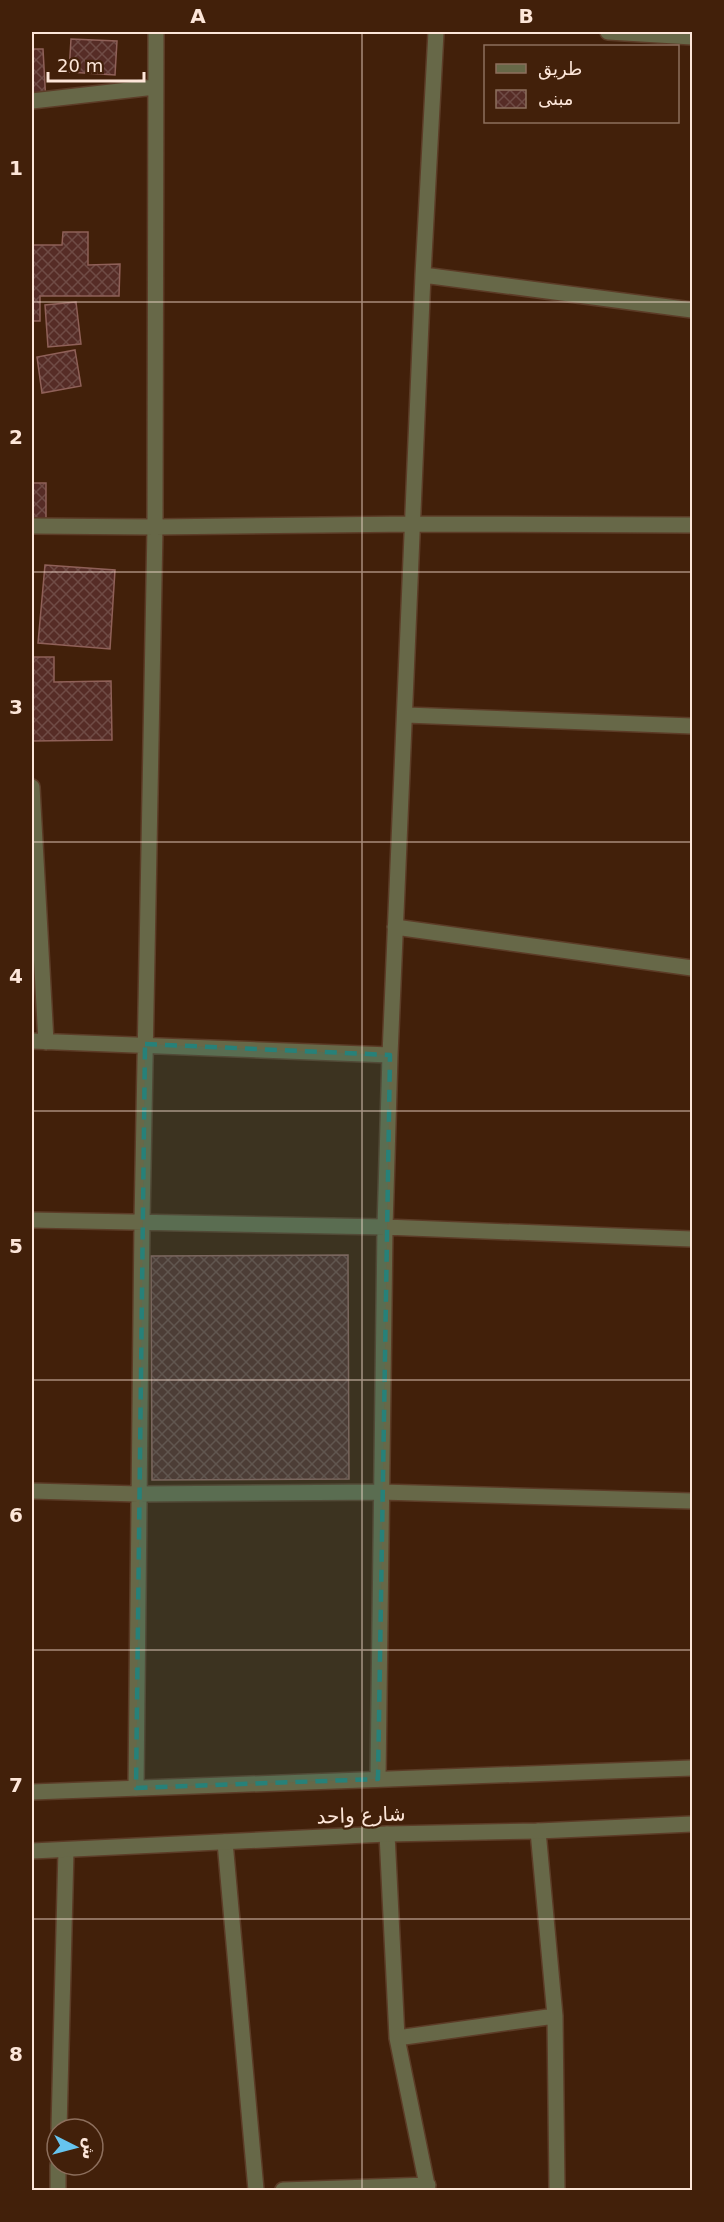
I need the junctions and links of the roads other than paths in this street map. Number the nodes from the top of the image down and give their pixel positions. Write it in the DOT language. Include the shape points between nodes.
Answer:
graph roads {
  1 [pos="156,32"];
  2 [pos="436,32"];
  3 [pos="608,32"];
  4 [pos="693,37"];
  5 [pos="155,87"];
  6 [pos="32,101"];
  7 [pos="423,275"];
  8 [pos="693,310"];
  9 [pos="413,524"];
  10 [pos="693,525"];
  11 [pos="32,526"];
  12 [pos="155,527"];
  13 [pos="406,715"];
  14 [pos="693,726"];
  15 [pos="32,787"];
  16 [pos="395,927"];
  17 [pos="693,968"];
  18 [pos="39,1042"];
  19 [pos="145,1044"];
  20 [pos="390,1055"];
  21 [pos="32,1220"];
  22 [pos="142,1222"];
  23 [pos="385,1227"];
  24 [pos="693,1239"];
  25 [pos="32,1491"];
  26 [pos="381,1492"];
  27 [pos="138,1494"];
  28 [pos="693,1502"];
  29 [pos="693,1768"];
  30 [pos="378,1779"];
  31 [pos="136,1788"];
  32 [pos="32,1792"];
  33 [pos="693,1824"];
  34 [pos="538,1831"];
  35 [pos="387,1834"];
  36 [pos="225,1842"];
  37 [pos="66,1850"];
  38 [pos="32,1851"];
  39 [pos="555,2016"];
  40 [pos="397,2038"];
  41 [pos="59,2117"];
  42 [pos="428,2188"];
  43 [pos="256,2190"];
  44 [pos="283,2190"];
  45 [pos="557,2190"];
  1 -- 5 [label="street"];
  2 -- 7 [label="street"];
  3 -- 4 [label="street"];
  5 -- 6 [label="street"];
  5 -- 12 [label="street"];
  7 -- 8 [label="street"];
  7 -- 9 [label="street"];
  9 -- 10 [label="street"];
  9 -- 12 [label="street"];
  9 -- 13 [label="street"];
  11 -- 12 [label="street"];
  12 -- 19 [label="street"];
  13 -- 14 [label="street"];
  13 -- 16 [label="street"];
  15 -- 18 [label="street"];
  16 -- 17 [label="street"];
  16 -- 20 [label="street"];
  18 -- 19 [label="street"];
  19 -- 20 [label="street"];
  19 -- 22 [label="street"];
  20 -- 23 [label="street"];
  21 -- 22 [label="street"];
  22 -- 23 [label="street"];
  22 -- 27 [label="street"];
  23 -- 24 [label="street"];
  23 -- 26 [label="street"];
  25 -- 27 [label="street"];
  26 -- 27 [label="street"];
  26 -- 28 [label="street"];
  26 -- 30 [label="street"];
  27 -- 31 [label="street"];
  29 -- 30 [label="street, شارع واحد"];
  30 -- 31 [label="street, شارع واحد"];
  31 -- 32 [label="street, شارع واحد"];
  33 -- 34 [label="street, شارع واحد"];
  34 -- 35 [label="street, شارع واحد"];
  34 -- 39 [label="street"];
  35 -- 36 [label="street, شارع واحد"];
  35 -- 40 [label="street"];
  36 -- 37 [label="street, شارع واحد"];
  36 -- 43 [label="street"];
  37 -- 38 [label="street, شارع واحد"];
  37 -- 41 [label="street"];
  39 -- 40 [label="street"];
  39 -- 45 [label="street"];
  40 -- 42 [label="street"];
  42 -- 44 [label="street"];
}
